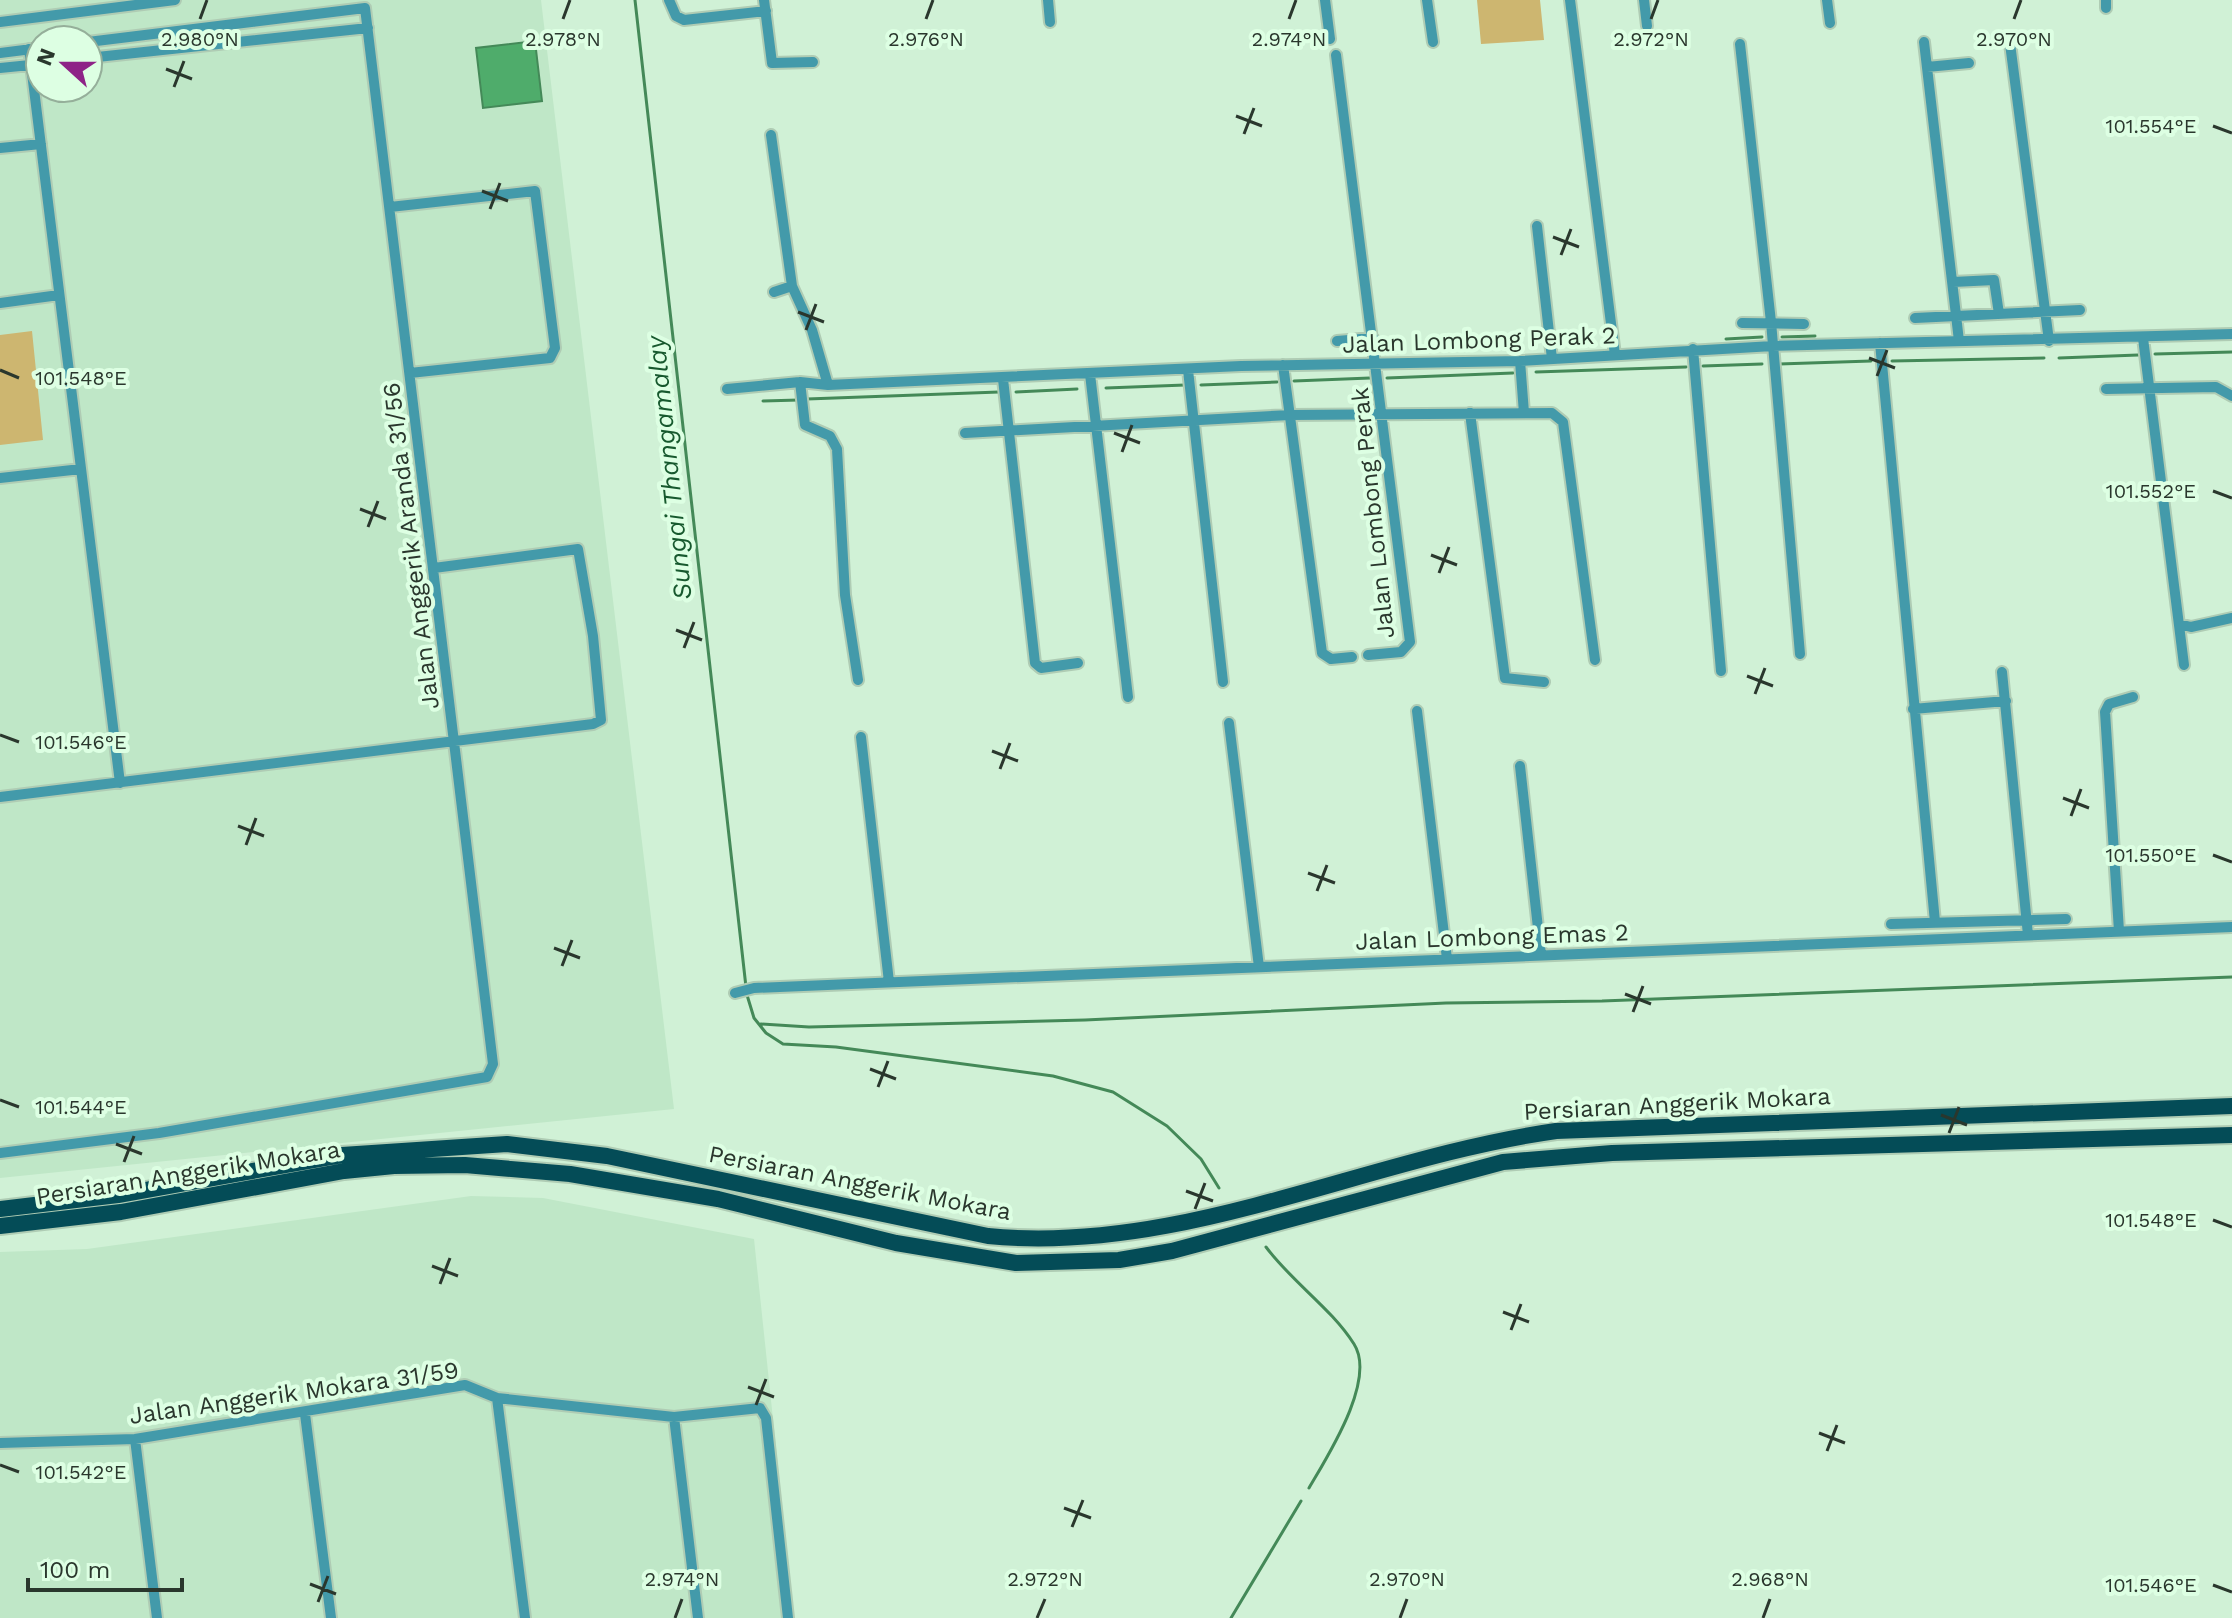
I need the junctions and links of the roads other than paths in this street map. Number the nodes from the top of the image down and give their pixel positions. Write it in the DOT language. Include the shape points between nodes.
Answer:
graph roads {
  1 [pos="175,0"];
  2 [pos="313,0"];
  3 [pos="669,0"];
  4 [pos="1048,0"];
  5 [pos="1325,0"];
  6 [pos="1427,0"];
  7 [pos="1570,0"];
  8 [pos="1644,0"];
  9 [pos="1827,0"];
  10 [pos="765,6"];
  11 [pos="319,14"];
  12 [pos="0,22"];
  13 [pos="1050,22"];
  14 [pos="1830,23"];
  15 [pos="1647,26"];
  16 [pos="368,28"];
  17 [pos="2009,36"];
  18 [pos="1330,39"];
  19 [pos="104,40"];
  20 [pos="1433,42"];
  21 [pos="1924,42"];
  22 [pos="1740,44"];
  23 [pos="24,49"];
  24 [pos="0,53"];
  25 [pos="1336,55"];
  26 [pos="104,56"];
  27 [pos="813,62"];
  28 [pos="1969,63"];
  29 [pos="24,65"];
  30 [pos="1927,67"];
  31 [pos="0,68"];
  32 [pos="38,104"];
  33 [pos="771,135"];
  34 [pos="41,144"];
  35 [pos="0,148"];
  36 [pos="390,207"];
  37 [pos="1537,226"];
  38 [pos="1953,282"];
  39 [pos="792,286"];
  40 [pos="774,292"];
  41 [pos="59,295"];
  42 [pos="0,303"];
  43 [pos="2080,310"];
  44 [pos="2045,312"];
  45 [pos="1999,314"];
  46 [pos="1957,316"];
  47 [pos="1915,318"];
  48 [pos="1771,322"];
  49 [pos="1742,323"];
  50 [pos="1804,324"];
  51 [pos="2232,334"];
  52 [pos="1373,338"];
  53 [pos="2143,338"];
  54 [pos="1337,341"];
  55 [pos="1959,341"];
  56 [pos="2049,341"];
  57 [pos="1880,343"];
  58 [pos="1773,346"];
  59 [pos="1693,349"];
  60 [pos="1615,355"];
  61 [pos="1552,359"];
  62 [pos="1520,361"];
  63 [pos="1283,365"];
  64 [pos="1377,365"];
  65 [pos="1188,370"];
  66 [pos="410,373"];
  67 [pos="1090,374"];
  68 [pos="1003,379"];
  69 [pos="828,385"];
  70 [pos="801,387"];
  71 [pos="2150,388"];
  72 [pos="727,389"];
  73 [pos="2106,389"];
  74 [pos="2232,396"];
  75 [pos="1470,413"];
  76 [pos="1524,413"];
  77 [pos="1382,414"];
  78 [pos="1290,415"];
  79 [pos="1194,420"];
  80 [pos="1096,426"];
  81 [pos="1008,430"];
  82 [pos="965,433"];
  83 [pos="81,469"];
  84 [pos="0,478"];
  85 [pos="434,568"];
  86 [pos="2232,618"];
  87 [pos="2179,624"];
  88 [pos="1800,654"];
  89 [pos="1368,655"];
  90 [pos="1352,657"];
  91 [pos="1595,660"];
  92 [pos="1078,663"];
  93 [pos="2184,665"];
  94 [pos="1721,671"];
  95 [pos="2002,672"];
  96 [pos="858,680"];
  97 [pos="1223,682"];
  98 [pos="1544,682"];
  99 [pos="1128,697"];
  100 [pos="2133,697"];
  101 [pos="2006,701"];
  102 [pos="1913,709"];
  103 [pos="1417,711"];
  104 [pos="1229,723"];
  105 [pos="861,737"];
  106 [pos="455,743"];
  107 [pos="1520,766"];
  108 [pos="120,783"];
  109 [pos="0,797"];
  110 [pos="2066,919"];
  111 [pos="2027,920"];
  112 [pos="1935,922"];
  113 [pos="1891,924"];
  114 [pos="2118,926"];
  115 [pos="2232,927"];
  116 [pos="2028,935"];
  117 [pos="1541,955"];
  118 [pos="1447,959"];
  119 [pos="1259,967"];
  120 [pos="889,982"];
  121 [pos="735,993"];
  122 [pos="2232,1106"];
  123 [pos="2232,1135"];
  124 [pos="0,1153"];
  125 [pos="0,1209"];
  126 [pos="0,1226"];
  127 [pos="497,1398"];
  128 [pos="305,1414"];
  129 [pos="674,1417"];
  130 [pos="135,1439"];
  131 [pos="0,1443"];
  132 [pos="157,1618"];
  133 [pos="331,1618"];
  134 [pos="525,1618"];
  135 [pos="698,1618"];
  136 [pos="788,1618"];
  1 -- 12 [label="street"];
  2 -- 11 [label="street"];
  3 -- 10 [label="street" via="684,20"];
  4 -- 13 [label="street"];
  5 -- 18 [label="street"];
  6 -- 20 [label="street"];
  7 -- 60 [label="street"];
  8 -- 15 [label="street"];
  9 -- 14 [label="street"];
  10 -- 27 [label="street" via="772,63"];
  11 -- 16 [label="street, Jalan Anggerik Aranda 31/56" via="365,8"];
  11 -- 19 [label="street"];
  16 -- 26 [label="street"];
  16 -- 36 [label="street, Jalan Anggerik Aranda 31/56"];
  17 -- 44 [label="street"];
  21 -- 30 [label="street"];
  22 -- 48 [label="street"];
  23 -- 24 [label="street"];
  25 -- 52 [label="street, Jalan Lombong Perak"];
  28 -- 30 [label="street"];
  29 -- 31 [label="street"];
  30 -- 38 [label="street"];
  32 -- 34 [label="street"];
  33 -- 39 [label="street"];
  34 -- 35 [label="street"];
  34 -- 41 [label="street"];
  36 -- 66 [label="street, Jalan Anggerik Aranda 31/56"];
  36 -- 66 [label="street" via="535,191 548,271 555,348 550,358"];
  37 -- 61 [label="street"];
  38 -- 45 [label="street" via="1994,280"];
  38 -- 46 [label="street"];
  39 -- 40 [label="street"];
  39 -- 69 [label="street"];
  41 -- 42 [label="street"];
  41 -- 83 [label="street"];
  43 -- 44 [label="street"];
  44 -- 45 [label="street"];
  44 -- 56 [label="street"];
  45 -- 46 [label="street"];
  46 -- 47 [label="street"];
  46 -- 55 [label="street"];
  48 -- 49 [label="street"];
  48 -- 50 [label="street"];
  48 -- 58 [label="street"];
  51 -- 53 [label="street, Jalan Lombong Perak 2"];
  52 -- 54 [label="street"];
  52 -- 64 [label="street, Jalan Lombong Perak"];
  53 -- 56 [label="street, Jalan Lombong Perak 2"];
  53 -- 71 [label="street"];
  55 -- 56 [label="street, Jalan Lombong Perak 2"];
  55 -- 57 [label="street, Jalan Lombong Perak 2"];
  57 -- 58 [label="street, Jalan Lombong Perak 2"];
  57 -- 102 [label="street"];
  58 -- 59 [label="street, Jalan Lombong Perak 2"];
  58 -- 88 [label="street"];
  59 -- 60 [label="street, Jalan Lombong Perak 2"];
  59 -- 94 [label="street"];
  60 -- 61 [label="street, Jalan Lombong Perak 2"];
  61 -- 62 [label="street, Jalan Lombong Perak 2"];
  62 -- 64 [label="street, Jalan Lombong Perak 2"];
  62 -- 76 [label="street"];
  63 -- 64 [label="street, Jalan Lombong Perak 2"];
  63 -- 65 [label="street, Jalan Lombong Perak 2"];
  63 -- 78 [label="street"];
  64 -- 77 [label="street, Jalan Lombong Perak"];
  65 -- 67 [label="street, Jalan Lombong Perak 2"];
  65 -- 79 [label="street"];
  66 -- 85 [label="street, Jalan Anggerik Aranda 31/56"];
  67 -- 68 [label="street, Jalan Lombong Perak 2"];
  67 -- 80 [label="street"];
  68 -- 69 [label="street, Jalan Lombong Perak 2"];
  68 -- 81 [label="street"];
  69 -- 70 [label="street, Jalan Lombong Perak 2"];
  70 -- 72 [label="street, Jalan Lombong Perak 2"];
  70 -- 96 [label="street" via="805,425 830,436 837,449 845,595"];
  71 -- 73 [label="street"];
  71 -- 74 [label="street" via="2216,387"];
  71 -- 87 [label="street"];
  75 -- 76 [label="street"];
  75 -- 77 [label="street"];
  75 -- 98 [label="street" via="1505,678"];
  76 -- 91 [label="street" via="1552,413 1563,422"];
  77 -- 78 [label="street"];
  77 -- 89 [label="street, Jalan Lombong Perak" via="1410,642 1401,652"];
  78 -- 79 [label="street"];
  78 -- 90 [label="street" via="1322,653 1331,659"];
  79 -- 80 [label="street"];
  79 -- 97 [label="street"];
  80 -- 81 [label="street"];
  80 -- 99 [label="street"];
  81 -- 82 [label="street"];
  81 -- 92 [label="street" via="1035,663 1041,668"];
  83 -- 84 [label="street"];
  83 -- 108 [label="street"];
  85 -- 106 [label="street, Jalan Anggerik Aranda 31/56"];
  85 -- 106 [label="street" via="578,549 601,696 601,720 593,724"];
  86 -- 87 [label="street" via="2191,627"];
  87 -- 93 [label="street"];
  95 -- 101 [label="street"];
  100 -- 114 [label="street" via="2109,704 2105,712"];
  101 -- 102 [label="street"];
  101 -- 111 [label="street"];
  102 -- 112 [label="street"];
  103 -- 118 [label="street"];
  104 -- 119 [label="street"];
  105 -- 120 [label="street"];
  106 -- 108 [label="street"];
  106 -- 124 [label="street, Jalan Anggerik Aranda 31/56" via="492,1048 487,1077 159,1133"];
  107 -- 117 [label="street"];
  108 -- 109 [label="street"];
  110 -- 111 [label="street"];
  111 -- 112 [label="street"];
  111 -- 116 [label="street"];
  112 -- 113 [label="street"];
  114 -- 115 [label="street, Jalan Lombong Emas 2"];
  114 -- 116 [label="street, Jalan Lombong Emas 2"];
  116 -- 117 [label="street, Jalan Lombong Emas 2"];
  117 -- 118 [label="street, Jalan Lombong Emas 2"];
  118 -- 119 [label="street, Jalan Lombong Emas 2"];
  119 -- 120 [label="street, Jalan Lombong Emas 2"];
  120 -- 121 [label="street, Jalan Lombong Emas 2"];
  122 -- 125 [label="main road, Persiaran Anggerik Mokara" via="1556,1131 1496,1139 1118,1236 988,1236 607,1156 507,1144 342,1155 118,1195"];
  123 -- 126 [label="main road, Persiaran Anggerik Mokara" via="1612,1153 1503,1162 1172,1251 1063,1264 1016,1263 908,1245 718,1199 490,1165 344,1171 121,1212"];
  127 -- 128 [label="street, Jalan Anggerik Mokara 31/59" via="465,1385"];
  127 -- 129 [label="street, Jalan Anggerik Mokara 31/59"];
  127 -- 134 [label="street"];
  128 -- 130 [label="street, Jalan Anggerik Mokara 31/59"];
  128 -- 133 [label="street"];
  129 -- 135 [label="street"];
  129 -- 136 [label="street, Jalan Anggerik Mokara 31/59" via="753,1407 764,1414"];
  130 -- 131 [label="street, Jalan Anggerik Mokara 31/59"];
  130 -- 132 [label="street"];
}
